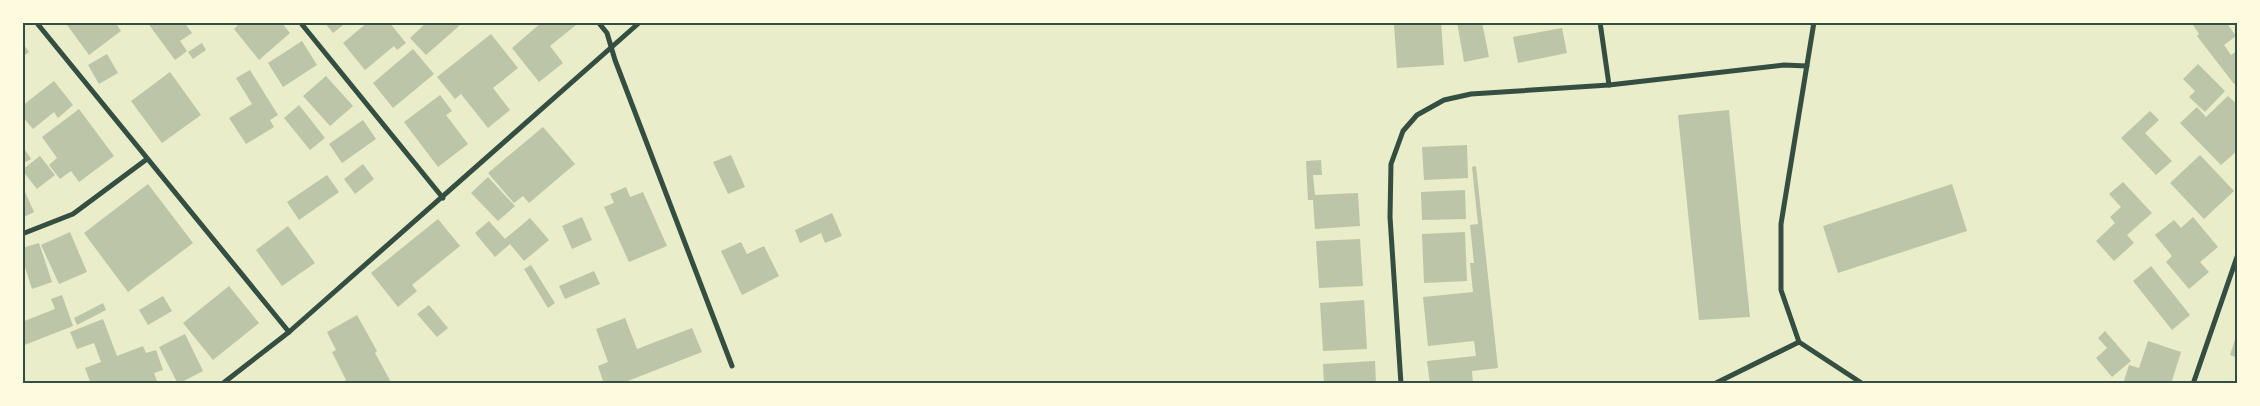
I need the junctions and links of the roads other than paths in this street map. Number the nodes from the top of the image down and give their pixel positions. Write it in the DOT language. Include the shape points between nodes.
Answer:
graph roads {
  1 [pos="36,22"];
  2 [pos="300,22"];
  3 [pos="598,22"];
  4 [pos="640,22"];
  5 [pos="1600,22"];
  6 [pos="1814,22"];
  7 [pos="612,49"];
  8 [pos="1807,66"];
  9 [pos="1608,85"];
  10 [pos="147,159"];
  11 [pos="443,198"];
  12 [pos="22,234"];
  13 [pos="2238,254"];
  14 [pos="289,332"];
  15 [pos="1799,342"];
  16 [pos="732,366"];
  17 [pos="222,384"];
  18 [pos="1401,384"];
  19 [pos="1714,384"];
  20 [pos="1863,384"];
  21 [pos="2194,384"];
  1 -- 10 [label="street"];
  2 -- 11 [label="street"];
  3 -- 7 [label="street" via="607,33"];
  4 -- 7 [label="street"];
  5 -- 9 [label="street"];
  6 -- 8 [label="street"];
  7 -- 11 [label="street"];
  7 -- 16 [label="street"];
  8 -- 9 [label="street" via="1784,65"];
  8 -- 15 [label="street" via="1781,224 1781,290"];
  9 -- 18 [label="street" via="1471,94 1444,100 1417,115 1403,131 1391,164 1390,217"];
  10 -- 12 [label="street" via="73,214"];
  10 -- 14 [label="street"];
  11 -- 14 [label="street"];
  13 -- 21 [label="street"];
  14 -- 17 [label="street"];
  15 -- 19 [label="street"];
  15 -- 20 [label="street"];
}
